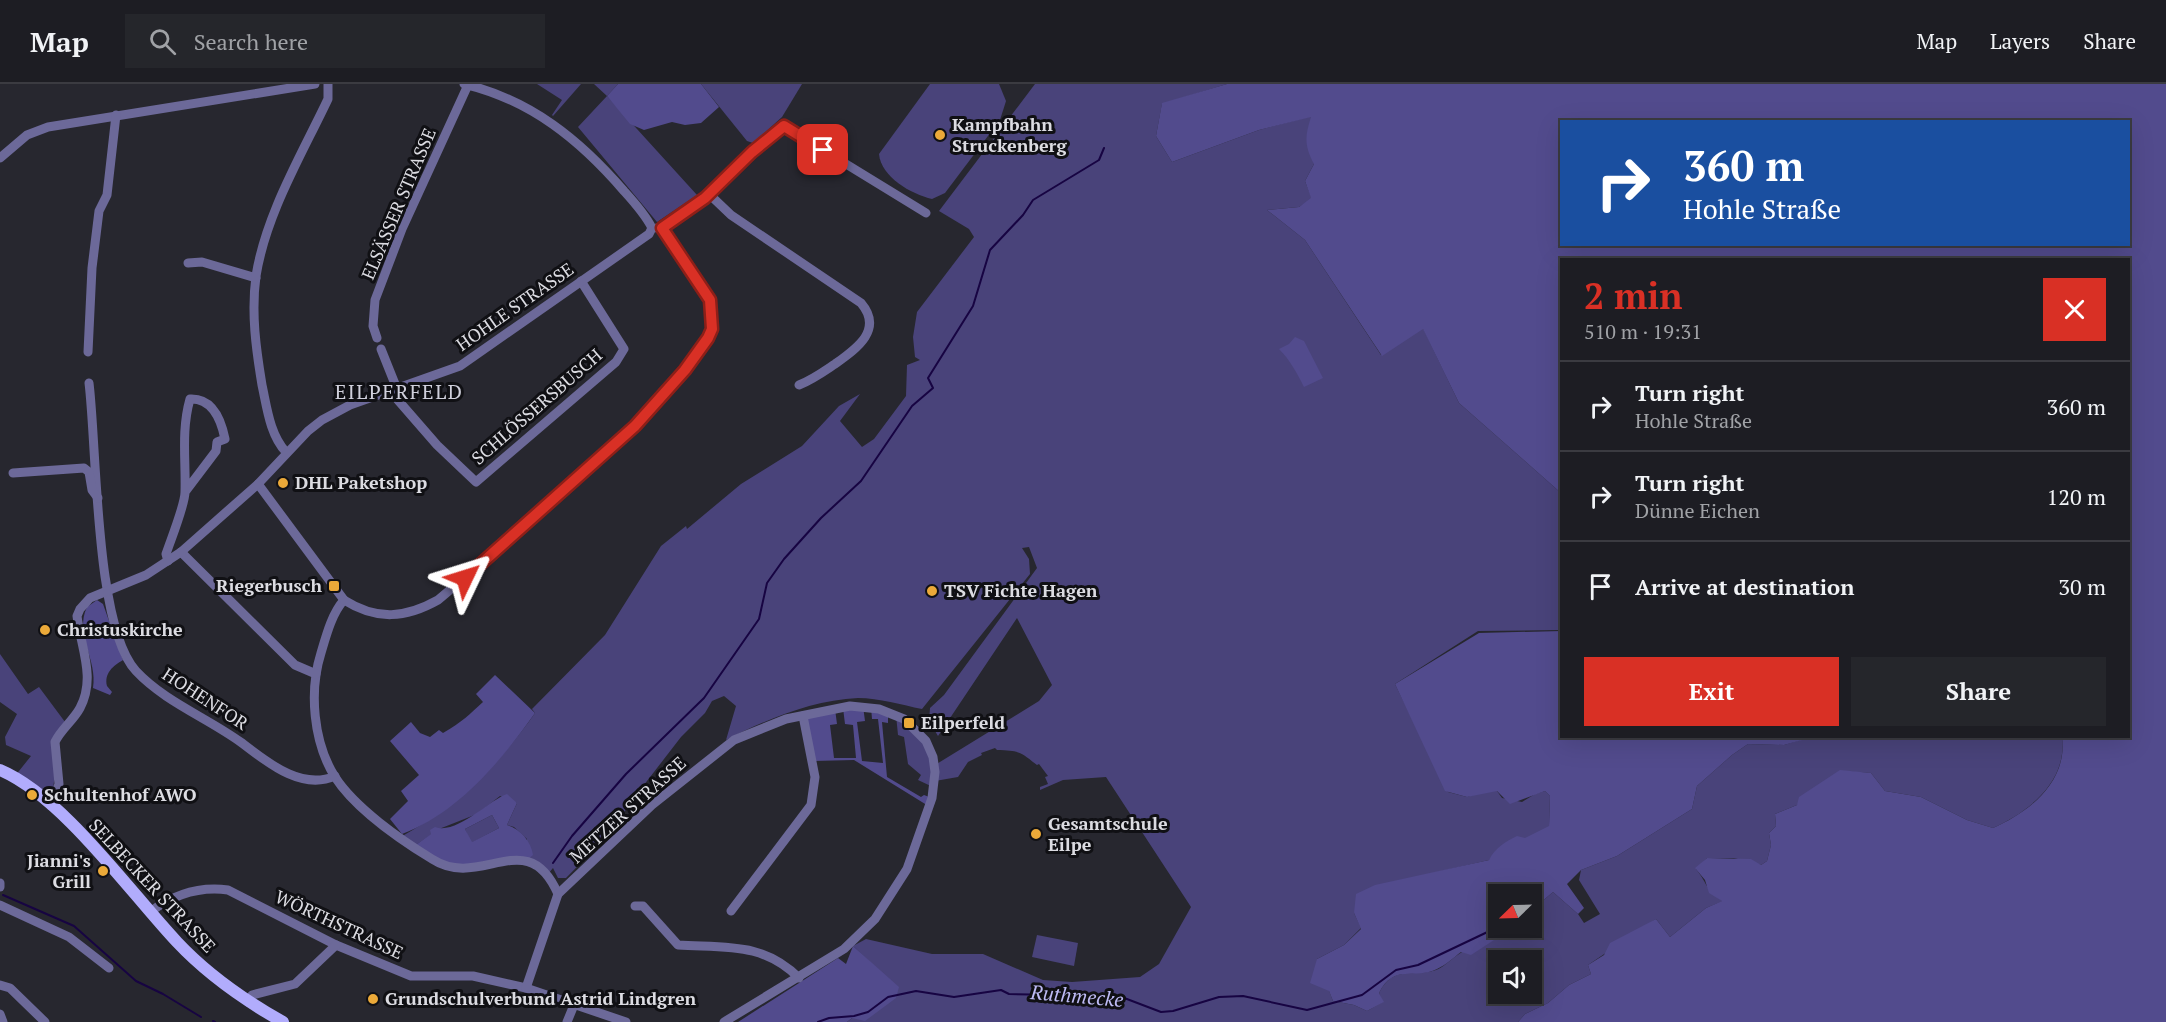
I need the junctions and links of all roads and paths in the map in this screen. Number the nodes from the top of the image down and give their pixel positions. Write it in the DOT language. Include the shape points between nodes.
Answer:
graph roads {
  1 [pos="315,84"];
  2 [pos="328,84"];
  3 [pos="466,84"];
  4 [pos="116,115"];
  5 [pos="0,158"];
  6 [pos="709,194"];
  7 [pos="926,213"];
  8 [pos="657,228"];
  9 [pos="188,263"];
  10 [pos="256,278"];
  11 [pos="581,281"];
  12 [pos="377,338"];
  13 [pos="381,349"];
  14 [pos="88,352"];
  15 [pos="89,383"];
  16 [pos="799,385"];
  17 [pos="393,390"];
  18 [pos="286,452"];
  19 [pos="13,472"];
  20 [pos="258,484"];
  21 [pos="185,492"];
  22 [pos="98,498"];
  23 [pos="181,552"];
  24 [pos="168,561"];
  25 [pos="107,591"];
  26 [pos="345,600"];
  27 [pos="316,674"];
  28 [pos="803,716"];
  29 [pos="0,770"];
  30 [pos="335,776"];
  31 [pos="51,806"];
  32 [pos="558,894"];
  33 [pos="0,905"];
  34 [pos="635,906"];
  35 [pos="731,911"];
  36 [pos="150,912"];
  37 [pos="336,945"];
  38 [pos="109,968"];
  39 [pos="799,978"];
  40 [pos="0,985"];
  41 [pos="526,988"];
  42 [pos="248,1002"];
  43 [pos="574,1005"];
  44 [pos="0,1014"];
  45 [pos="3,1022"];
  46 [pos="45,1022"];
  47 [pos="283,1022"];
  48 [pos="567,1022"];
  49 [pos="626,1022"];
  50 [pos="724,1022"];
  1 -- 4 [label="street"];
  2 -- 10 [label="street" via="328,99 272,220"];
  3 -- 8 [label="street" via="540,114 573,138"];
  3 -- 12 [label="street, ELSÄSSER STRASSE" via="375,300 373,326"];
  4 -- 5 [label="street" via="48,127 14,144"];
  4 -- 14 [label="street" via="106,195 99,211"];
  6 -- 7 [label="street, HOHLE STRASSE" via="784,126"];
  6 -- 8 [label="street, HOHLE STRASSE"];
  6 -- 16 [label="street" via="731,215 861,303 870,319 870,331 861,345"];
  8 -- 11 [label="street, HOHLE STRASSE"];
  8 -- 26 [label="street" via="710,300 712,316 712,329 702,348 660,399 572,484 438,600 416,612 382,616"];
  9 -- 10 [label="street" via="202,262"];
  10 -- 18 [label="street" via="256,354 277,441"];
  11 -- 17 [label="street, HOHLE STRASSE" via="478,355 447,372"];
  11 -- 17 [label="street, SCHLÖSSERSBUSCH" via="624,349 616,362 476,482 437,445"];
  13 -- 17 [label="street"];
  15 -- 22 [label="street"];
  17 -- 18 [label="street, HOHLE STRASSE" via="322,420"];
  18 -- 20 [label="street, HOHLE STRASSE"];
  19 -- 22 [label="street" via="84,468"];
  20 -- 23 [label="street, HOHLE STRASSE"];
  20 -- 26 [label="street"];
  21 -- 21 [label="street" via="185,416 190,399 201,399 211,405 225,439 217,442 216,451"];
  21 -- 24 [label="street" via="166,554"];
  22 -- 25 [label="street, HOHENFOR"];
  23 -- 24 [label="street, HOHLE STRASSE"];
  23 -- 27 [label="street" via="295,665"];
  24 -- 25 [label="street, HOHLE STRASSE"];
  25 -- 30 [label="street, HOHENFOR" via="121,646 143,678 283,770 312,781"];
  25 -- 31 [label="street, HOHLE STRASSE" via="90,598 78,613 88,681 81,706 55,742 59,784"];
  26 -- 27 [label="street" via="337,607"];
  27 -- 30 [label="street" via="319,735"];
  28 -- 32 [label="street, METZER STRASSE" via="734,740 652,805"];
  28 -- 35 [label="street" via="815,777 811,805"];
  28 -- 39 [label="street" via="850,706 888,711 921,733 930,749 935,772 932,798 907,869 875,919 844,949"];
  29 -- 31 [label="main road, SELBECKER STRASSE" via="33,788"];
  30 -- 32 [label="street" via="347,792 399,838 432,860 471,867 527,860 540,866"];
  31 -- 36 [label="main road, SELBECKER STRASSE"];
  32 -- 41 [label="street, METZER STRASSE"];
  33 -- 38 [label="street" via="64,934"];
  34 -- 39 [label="street" via="643,906 678,945 758,950"];
  36 -- 37 [label="street, WÖRTHSTRASSE" via="176,895 228,890"];
  36 -- 42 [label="main road, SELBECKER STRASSE" via="210,974"];
  37 -- 41 [label="street, WÖRTHSTRASSE" via="411,976 472,976"];
  37 -- 42 [label="street" via="295,984 252,995"];
  39 -- 50 [label="street"];
  40 -- 46 [label="street" via="10,988"];
  41 -- 43 [label="street, WÖRTHSTRASSE"];
  42 -- 47 [label="main road, SELBECKER STRASSE"];
  43 -- 48 [label="street"];
  43 -- 49 [label="street, WÖRTHSTRASSE"];
  44 -- 45 [label="street"];
}
